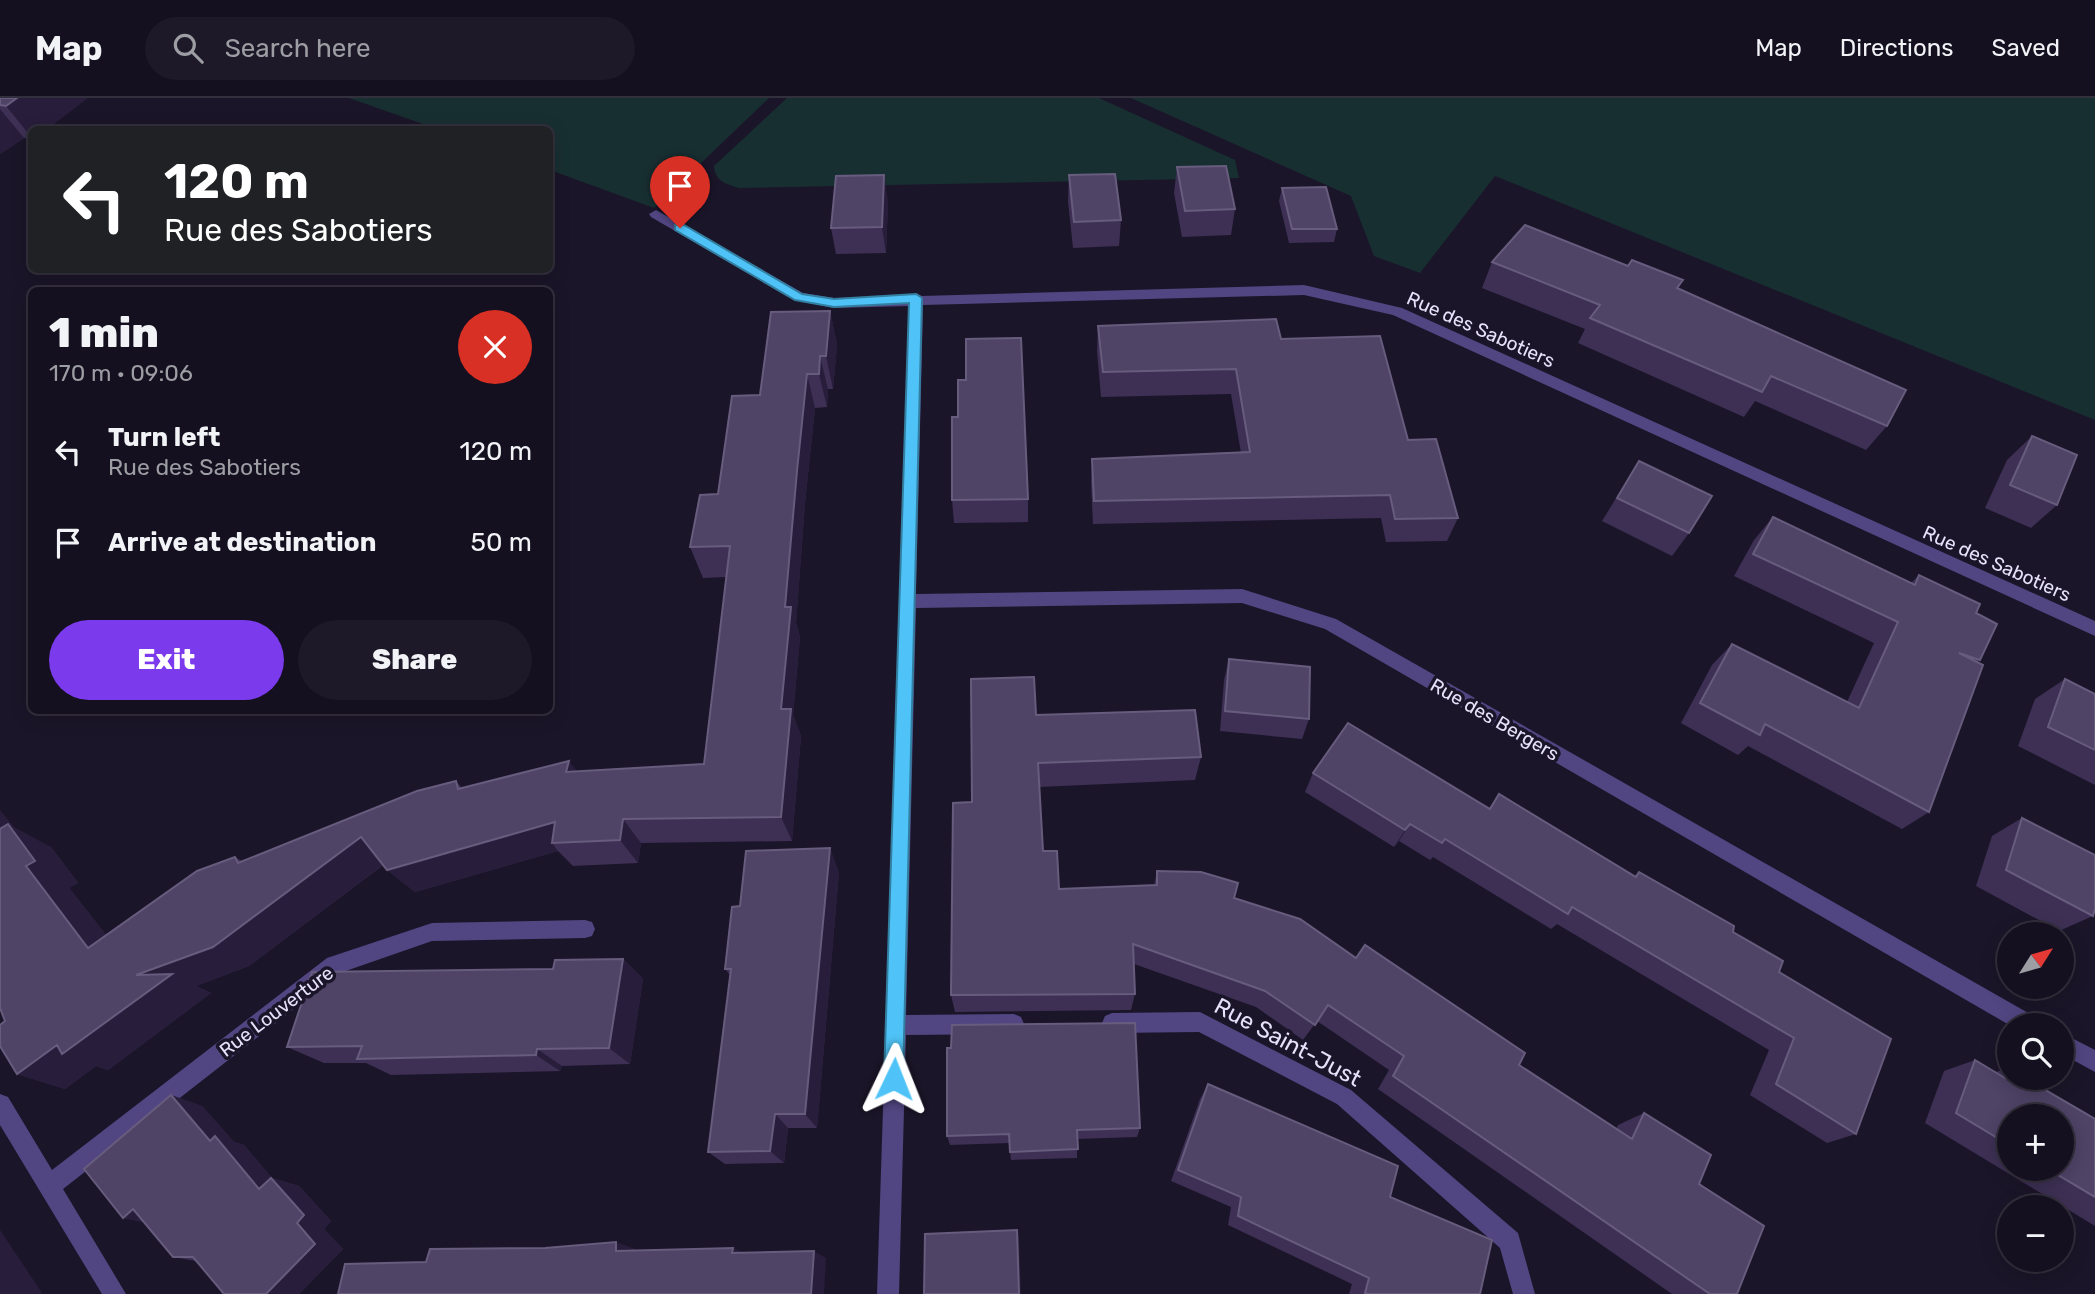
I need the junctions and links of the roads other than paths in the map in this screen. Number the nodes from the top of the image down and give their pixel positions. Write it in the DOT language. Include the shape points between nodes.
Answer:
graph roads {
  1 [pos="656,214"];
  2 [pos="916,298"];
  3 [pos="907,601"];
  4 [pos="2095,629"];
  5 [pos="585,929"];
  6 [pos="2009,1013"];
  7 [pos="1089,1023"];
  8 [pos="1034,1024"];
  9 [pos="895,1025"];
  10 [pos="2074,1049"];
  11 [pos="2095,1062"];
  12 [pos="0,1105"];
  13 [pos="48,1187"];
  14 [pos="115,1294"];
  15 [pos="888,1294"];
  16 [pos="1524,1294"];
  1 -- 2 [label="street, Rue des Sabotiers" via="799,297 834,303"];
  2 -- 3 [label="street"];
  2 -- 4 [label="street, Rue des Sabotiers" via="1304,290 1397,311"];
  3 -- 6 [label="street, Rue des Bergers" via="1242,596 1329,624"];
  3 -- 9 [label="street"];
  5 -- 13 [label="street, Rue Louverture" via="432,932 334,965"];
  7 -- 16 [label="street, Rue Saint-Just" via="1200,1023 1344,1097 1510,1241"];
  8 -- 9 [label="street"];
  9 -- 15 [label="street"];
  10 -- 11 [label="street"];
  12 -- 13 [label="street"];
  13 -- 14 [label="street"];
}
